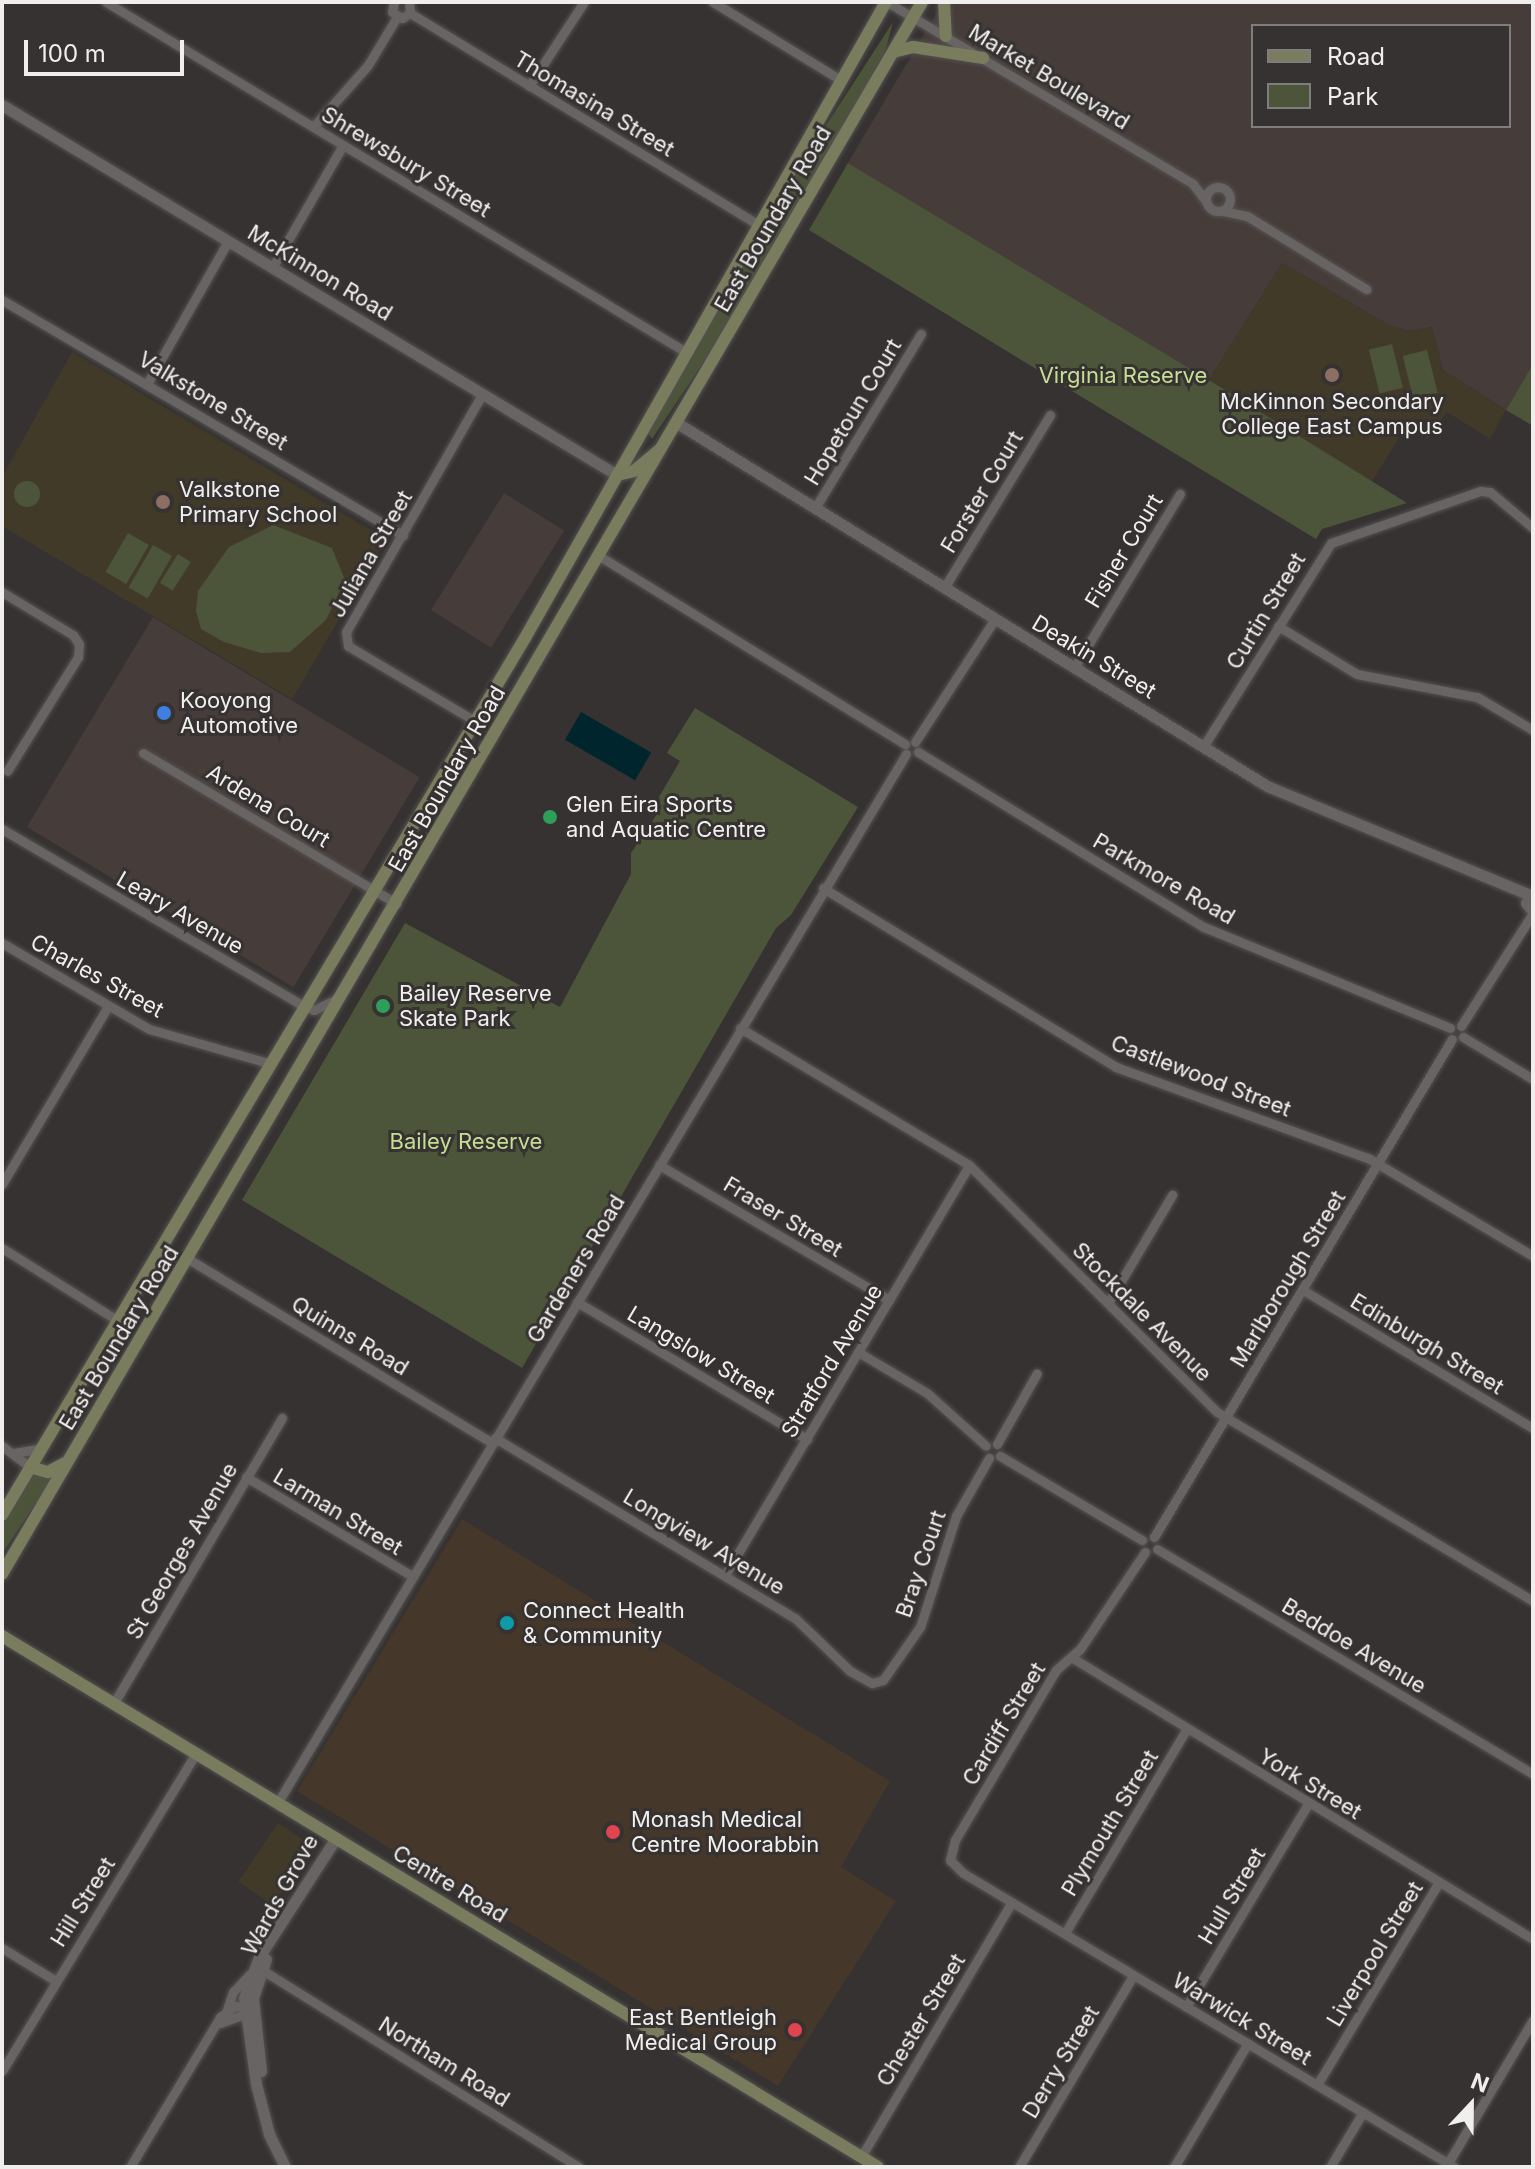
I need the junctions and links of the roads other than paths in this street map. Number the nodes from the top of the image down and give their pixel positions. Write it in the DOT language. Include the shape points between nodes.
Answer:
graph roads {
  1 [pos="106,2"];
  2 [pos="393,2"];
  3 [pos="409,2"];
  4 [pos="584,2"];
  5 [pos="713,2"];
  6 [pos="886,2"];
  7 [pos="922,2"];
  8 [pos="944,2"];
  9 [pos="410,13"];
  10 [pos="397,17"];
  11 [pos="914,17"];
  12 [pos="946,36"];
  13 [pos="893,52"];
  14 [pos="983,58"];
  15 [pos="841,80"];
  16 [pos="529,86"];
  17 [pos="2,105"];
  18 [pos="313,127"];
  19 [pos="343,145"];
  20 [pos="1193,184"];
  21 [pos="1215,188"];
  22 [pos="1231,197"];
  23 [pos="1206,201"];
  24 [pos="1223,211"];
  25 [pos="1247,216"];
  26 [pos="759,225"];
  27 [pos="228,241"];
  28 [pos="272,268"];
  29 [pos="1366,289"];
  30 [pos="2,300"];
  31 [pos="921,334"];
  32 [pos="686,352"];
  33 [pos="148,382"];
  34 [pos="482,395"];
  35 [pos="1050,415"];
  36 [pos="677,423"];
  37 [pos="639,436"];
  38 [pos="665,445"];
  39 [pos="617,475"];
  40 [pos="1180,494"];
  41 [pos="815,508"];
  42 [pos="1533,528"];
  43 [pos="403,535"];
  44 [pos="601,557"];
  45 [pos="944,588"];
  46 [pos="2,592"];
  47 [pos="995,619"];
  48 [pos="1278,626"];
  49 [pos="1074,668"];
  50 [pos="475,721"];
  51 [pos="1533,730"];
  52 [pos="1203,747"];
  53 [pos="911,748"];
  54 [pos="143,753"];
  55 [pos="4,772"];
  56 [pos="2,829"];
  57 [pos="823,888"];
  58 [pos="373,890"];
  59 [pos="397,904"];
  60 [pos="1530,904"];
  61 [pos="2,943"];
  62 [pos="342,996"];
  63 [pos="302,1005"];
  64 [pos="108,1006"];
  65 [pos="1456,1027"];
  66 [pos="740,1028"];
  67 [pos="1463,1037"];
  68 [pos="1452,1039"];
  69 [pos="268,1063"];
  70 [pos="1533,1079"];
  71 [pos="1378,1164"];
  72 [pos="659,1165"];
  73 [pos="969,1165"];
  74 [pos="2,1184"];
  75 [pos="1172,1195"];
  76 [pos="2,1248"];
  77 [pos="1533,1256"];
  78 [pos="190,1260"];
  79 [pos="1303,1290"];
  80 [pos="889,1300"];
  81 [pos="577,1302"];
  82 [pos="1108,1303"];
  83 [pos="117,1320"];
  84 [pos="858,1352"];
  85 [pos="1037,1373"];
  86 [pos="282,1418"];
  87 [pos="1226,1418"];
  88 [pos="1533,1428"];
  89 [pos="807,1439"];
  90 [pos="494,1441"];
  91 [pos="997,1444"];
  92 [pos="2,1446"];
  93 [pos="986,1446"];
  94 [pos="41,1448"];
  95 [pos="14,1453"];
  96 [pos="995,1457"];
  97 [pos="71,1458"];
  98 [pos="30,1467"];
  99 [pos="246,1477"];
  100 [pos="2,1515"];
  101 [pos="1154,1537"];
  102 [pos="1142,1540"];
  103 [pos="1157,1549"];
  104 [pos="1145,1552"];
  105 [pos="2,1574"];
  106 [pos="725,1575"];
  107 [pos="412,1576"];
  108 [pos="1533,1601"];
  109 [pos="2,1636"];
  110 [pos="1071,1657"];
  111 [pos="883,1680"];
  112 [pos="114,1703"];
  113 [pos="1186,1730"];
  114 [pos="196,1753"];
  115 [pos="1533,1774"];
  116 [pos="278,1802"];
  117 [pos="1308,1804"];
  118 [pos="336,1838"];
  119 [pos="1439,1882"];
  120 [pos="1012,1902"];
  121 [pos="1065,1933"];
  122 [pos="1533,1939"];
  123 [pos="2,1948"];
  124 [pos="256,1970"];
  125 [pos="1133,1976"];
  126 [pos="56,1981"];
  127 [pos="1186,2007"];
  128 [pos="227,2010"];
  129 [pos="247,2010"];
  130 [pos="1533,2020"];
  131 [pos="217,2025"];
  132 [pos="1248,2043"];
  133 [pos="2,2071"];
  134 [pos="1317,2085"];
  135 [pos="1363,2112"];
  136 [pos="861,2157"];
  137 [pos="1451,2165"];
  138 [pos="130,2167"];
  139 [pos="285,2167"];
  140 [pos="293,2167"];
  141 [pos="579,2167"];
  142 [pos="878,2167"];
  143 [pos="1019,2167"];
  144 [pos="1174,2167"];
  145 [pos="1330,2167"];
  1 -- 18 [label="street, Shrewsbury Street"];
  2 -- 10 [label="street"];
  3 -- 9 [label="street"];
  4 -- 16 [label="street"];
  5 -- 15 [label="street"];
  6 -- 11 [label="street, Market Boulevard"];
  6 -- 15 [label="main road, East Boundary Road"];
  7 -- 11 [label="main road, East Boundary Road"];
  8 -- 12 [label="main road"];
  9 -- 10 [label="street"];
  9 -- 16 [label="street, Thomasina Street"];
  10 -- 18 [label="street" via="368,65"];
  11 -- 12 [label="street, Market Boulevard"];
  11 -- 13 [label="main road, East Boundary Road"];
  12 -- 14 [label="street, Market Boulevard"];
  13 -- 14 [label="main road" via="913,47"];
  13 -- 36 [label="main road, East Boundary Road"];
  14 -- 20 [label="street, Market Boulevard"];
  15 -- 26 [label="main road, East Boundary Road"];
  16 -- 26 [label="street, Thomasina Street"];
  17 -- 27 [label="street, McKinnon Road"];
  18 -- 19 [label="street, Shrewsbury Street"];
  19 -- 28 [label="street"];
  19 -- 32 [label="street, Shrewsbury Street"];
  20 -- 21 [label="street, Market Boulevard"];
  20 -- 23 [label="street, Market Boulevard"];
  21 -- 22 [label="street, Market Boulevard" via="1225,189"];
  21 -- 23 [label="street"];
  22 -- 24 [label="street"];
  22 -- 25 [label="street, Market Boulevard"];
  23 -- 24 [label="street, Market Boulevard" via="1210,209"];
  24 -- 25 [label="street, Market Boulevard"];
  25 -- 29 [label="street, Market Boulevard"];
  26 -- 32 [label="main road, East Boundary Road"];
  27 -- 28 [label="street, McKinnon Road"];
  27 -- 33 [label="street"];
  28 -- 34 [label="street, McKinnon Road"];
  30 -- 33 [label="street, Valkstone Street"];
  31 -- 41 [label="street, Hopetoun Court"];
  32 -- 37 [label="main road, East Boundary Road"];
  33 -- 43 [label="street, Valkstone Street"];
  34 -- 39 [label="street, McKinnon Road"];
  34 -- 43 [label="street, Juliana Street"];
  35 -- 45 [label="street, Forster Court"];
  36 -- 38 [label="main road, East Boundary Road"];
  36 -- 41 [label="street, Deakin Street"];
  37 -- 38 [label="main road"];
  37 -- 39 [label="main road, East Boundary Road"];
  38 -- 39 [label="main road" via="634,471"];
  38 -- 44 [label="main road, East Boundary Road"];
  39 -- 50 [label="main road, East Boundary Road"];
  40 -- 49 [label="street, Fisher Court"];
  41 -- 45 [label="street, Deakin Street"];
  42 -- 48 [label="street, Curtin Street" via="1490,492 1480,491 1338,538 1325,549"];
  43 -- 50 [label="street, Juliana Street" via="346,632 348,646"];
  44 -- 53 [label="street, Parkmore Road"];
  44 -- 59 [label="main road, East Boundary Road"];
  45 -- 47 [label="street, Deakin Street"];
  46 -- 55 [label="street" via="73,635 79,644 78,657"];
  47 -- 49 [label="street, Deakin Street"];
  47 -- 53 [label="street, Gardeners Road"];
  48 -- 51 [label="street" via="1357,674 1477,697"];
  48 -- 52 [label="street, Curtin Street"];
  49 -- 52 [label="street, Deakin Street"];
  50 -- 58 [label="main road, East Boundary Road"];
  52 -- 60 [label="street, Deakin Street" via="1279,792"];
  53 -- 57 [label="street, Gardeners Road"];
  53 -- 65 [label="street, Parkmore Road" via="1204,927"];
  54 -- 58 [label="street, Ardena Court"];
  56 -- 63 [label="street, Leary Avenue"];
  57 -- 66 [label="street, Gardeners Road"];
  57 -- 71 [label="street, Castlewood Street" via="1120,1069"];
  58 -- 59 [label="street, Ardena Court"];
  58 -- 63 [label="main road, East Boundary Road"];
  59 -- 62 [label="main road, East Boundary Road"];
  60 -- 65 [label="street"];
  61 -- 64 [label="street, Charles Street"];
  62 -- 63 [label="street" via="314,1010"];
  62 -- 78 [label="main road, East Boundary Road"];
  63 -- 69 [label="main road, East Boundary Road"];
  64 -- 69 [label="street, Charles Street" via="149,1029"];
  64 -- 74 [label="street"];
  65 -- 67 [label="street"];
  65 -- 68 [label="street"];
  66 -- 72 [label="street, Gardeners Road"];
  66 -- 73 [label="street, Stockdale Avenue"];
  67 -- 68 [label="street"];
  67 -- 70 [label="street"];
  68 -- 71 [label="street, Marlborough Street"];
  69 -- 83 [label="main road, East Boundary Road"];
  71 -- 77 [label="street, Castlewood Street"];
  71 -- 79 [label="street, Marlborough Street"];
  72 -- 80 [label="street, Fraser Street"];
  72 -- 81 [label="street, Gardeners Road"];
  73 -- 80 [label="street, Stratford Avenue"];
  73 -- 82 [label="street, Stockdale Avenue"];
  75 -- 82 [label="street"];
  76 -- 83 [label="street"];
  78 -- 90 [label="street, Quinns Road"];
  78 -- 97 [label="main road, East Boundary Road"];
  79 -- 87 [label="street, Marlborough Street"];
  79 -- 88 [label="street, Edinburgh Street"];
  80 -- 84 [label="street, Stratford Avenue"];
  81 -- 89 [label="street, Langslow Street"];
  81 -- 90 [label="street, Gardeners Road"];
  82 -- 87 [label="street, Stockdale Avenue"];
  83 -- 94 [label="main road, East Boundary Road"];
  84 -- 89 [label="street, Stratford Avenue"];
  84 -- 93 [label="street" via="927,1393"];
  85 -- 91 [label="street"];
  86 -- 99 [label="street, St Georges Avenue"];
  87 -- 101 [label="street, Marlborough Street"];
  87 -- 108 [label="street, Stockdale Avenue"];
  89 -- 106 [label="street, Stratford Avenue"];
  90 -- 106 [label="street, Longview Avenue"];
  90 -- 107 [label="street, Gardeners Road"];
  91 -- 93 [label="street"];
  91 -- 96 [label="street"];
  92 -- 95 [label="street"];
  93 -- 96 [label="street"];
  94 -- 95 [label="street"];
  94 -- 98 [label="main road, East Boundary Road"];
  95 -- 98 [label="street"];
  96 -- 102 [label="street"];
  96 -- 111 [label="street, Bray Court" via="956,1516 920,1627"];
  97 -- 98 [label="main road" via="52,1471"];
  97 -- 105 [label="main road, East Boundary Road"];
  98 -- 100 [label="main road, East Boundary Road"];
  99 -- 107 [label="street, Larman Street"];
  99 -- 112 [label="street, St Georges Avenue"];
  101 -- 102 [label="street"];
  101 -- 103 [label="street"];
  102 -- 104 [label="street"];
  103 -- 104 [label="street"];
  103 -- 115 [label="street, Beddoe Avenue"];
  104 -- 110 [label="street, Cardiff Street"];
  106 -- 111 [label="street, Longview Avenue" via="795,1618 862,1680"];
  107 -- 116 [label="street, Gardeners Road"];
  109 -- 112 [label="main road, Centre Road"];
  110 -- 113 [label="street, York Street"];
  110 -- 120 [label="street, Cardiff Street" via="1056,1670 950,1849 956,1868"];
  112 -- 114 [label="main road, Centre Road"];
  113 -- 117 [label="street, York Street"];
  113 -- 121 [label="street, Plymouth Street"];
  114 -- 116 [label="main road, Centre Road"];
  114 -- 126 [label="street, Hill Street"];
  116 -- 118 [label="main road, Centre Road"];
  117 -- 119 [label="street, York Street"];
  117 -- 127 [label="street, Hull Street"];
  118 -- 124 [label="street, Wards Grove"];
  118 -- 136 [label="main road, Centre Road"];
  119 -- 122 [label="street, York Street"];
  119 -- 134 [label="street, Liverpool Street"];
  120 -- 121 [label="street, Warwick Street"];
  120 -- 136 [label="street, Chester Street"];
  121 -- 125 [label="street, Warwick Street"];
  123 -- 126 [label="street"];
  124 -- 128 [label="street" via="240,1982"];
  124 -- 129 [label="street"];
  124 -- 141 [label="street, Northam Road"];
  125 -- 127 [label="street, Warwick Street"];
  125 -- 143 [label="street, Derry Street"];
  126 -- 133 [label="street, Hill Street"];
  127 -- 132 [label="street, Warwick Street"];
  128 -- 129 [label="street"];
  128 -- 131 [label="street"];
  129 -- 131 [label="street"];
  129 -- 139 [label="street" via="267,2127"];
  129 -- 140 [label="street" via="270,2114"];
  130 -- 137 [label="street"];
  131 -- 138 [label="street"];
  132 -- 134 [label="street, Warwick Street"];
  132 -- 144 [label="street"];
  134 -- 135 [label="street, Warwick Street"];
  135 -- 137 [label="street, Warwick Street"];
  135 -- 145 [label="street"];
  136 -- 142 [label="main road, Centre Road"];
}
